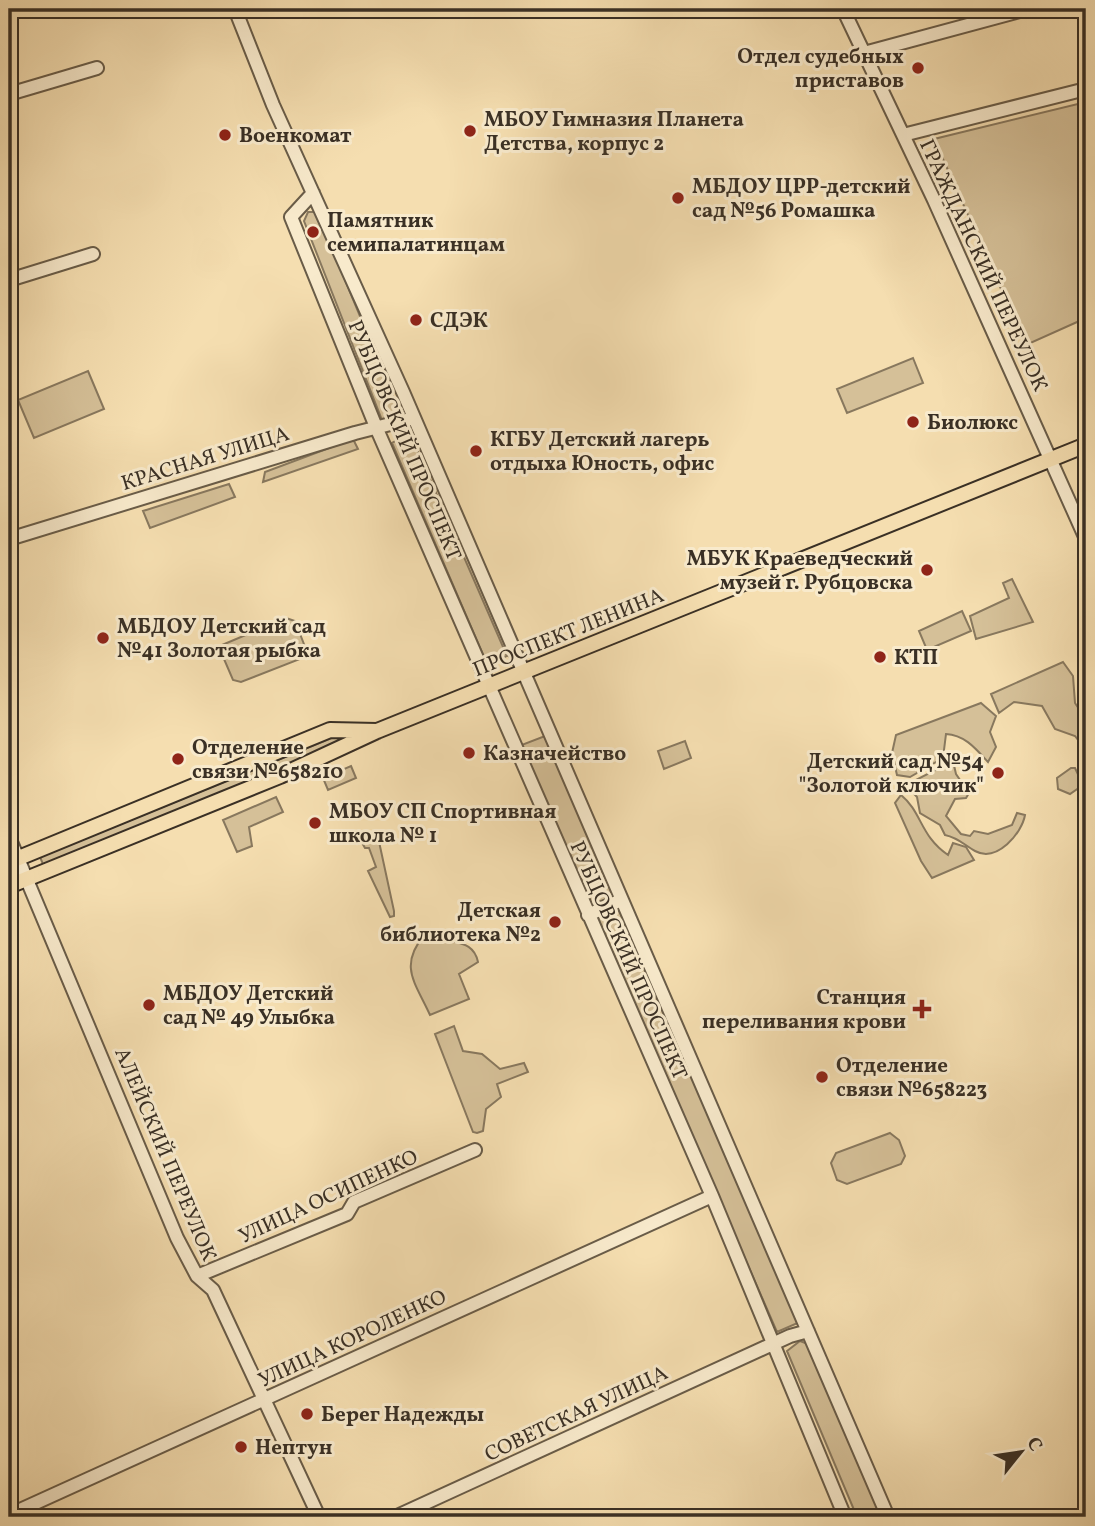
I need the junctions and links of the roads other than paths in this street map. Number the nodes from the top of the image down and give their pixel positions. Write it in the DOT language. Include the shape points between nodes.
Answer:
graph roads {
  1 [pos="235,9"];
  2 [pos="842,9"];
  3 [pos="1027,9"];
  4 [pos="864,52"];
  5 [pos="97,68"];
  6 [pos="1086,89"];
  7 [pos="9,94"];
  8 [pos="903,135"];
  9 [pos="313,193"];
  10 [pos="93,254"];
  11 [pos="9,280"];
  12 [pos="414,418"];
  13 [pos="376,426"];
  14 [pos="1086,446"];
  15 [pos="1052,459"];
  16 [pos="9,539"];
  17 [pos="1086,539"];
  18 [pos="524,673"];
  19 [pos="488,687"];
  20 [pos="343,728"];
  21 [pos="377,731"];
  22 [pos="351,746"];
  23 [pos="9,837"];
  24 [pos="13,860"];
  25 [pos="25,879"];
  26 [pos="9,886"];
  27 [pos="621,900"];
  28 [pos="588,915"];
  29 [pos="475,1150"];
  30 [pos="712,1196"];
  31 [pos="197,1276"];
  32 [pos="808,1331"];
  33 [pos="774,1343"];
  34 [pos="263,1401"];
  35 [pos="9,1515"];
  36 [pos="319,1517"];
  37 [pos="395,1517"];
  38 [pos="845,1517"];
  39 [pos="888,1517"];
  1 -- 9 [label="street, РУБЦОВСКИЙ ПРОСПЕКТ"];
  2 -- 4 [label="street, ГРАЖДАНСКИЙ ПЕРЕУЛОК"];
  3 -- 4 [label="street"];
  4 -- 8 [label="street, ГРАЖДАНСКИЙ ПЕРЕУЛОК"];
  5 -- 7 [label="street"];
  6 -- 8 [label="street"];
  8 -- 15 [label="street, ГРАЖДАНСКИЙ ПЕРЕУЛОК"];
  9 -- 12 [label="street, РУБЦОВСКИЙ ПРОСПЕКТ"];
  9 -- 13 [label="street, РУБЦОВСКИЙ ПРОСПЕКТ" via="291,217"];
  10 -- 11 [label="street"];
  12 -- 13 [label="street, КРАСНАЯ УЛИЦА"];
  12 -- 18 [label="street, РУБЦОВСКИЙ ПРОСПЕКТ"];
  13 -- 16 [label="street, КРАСНАЯ УЛИЦА"];
  13 -- 19 [label="street, РУБЦОВСКИЙ ПРОСПЕКТ"];
  14 -- 15 [label="main road, ПРОСПЕКТ ЛЕНИНА"];
  15 -- 17 [label="street, ГРАЖДАНСКИЙ ПЕРЕУЛОК"];
  15 -- 18 [label="main road, ПРОСПЕКТ ЛЕНИНА"];
  18 -- 19 [label="main road, ПРОСПЕКТ ЛЕНИНА"];
  18 -- 27 [label="street, РУБЦОВСКИЙ ПРОСПЕКТ"];
  19 -- 21 [label="main road, ПРОСПЕКТ ЛЕНИНА"];
  19 -- 28 [label="street, РУБЦОВСКИЙ ПРОСПЕКТ"];
  20 -- 21 [label="main road, ПРОСПЕКТ ЛЕНИНА"];
  20 -- 22 [label="main road"];
  20 -- 24 [label="main road, ПРОСПЕКТ ЛЕНИНА"];
  21 -- 22 [label="main road, ПРОСПЕКТ ЛЕНИНА"];
  22 -- 25 [label="main road, ПРОСПЕКТ ЛЕНИНА"];
  23 -- 24 [label="street, АЛЕЙСКИЙ ПЕРЕУЛОК"];
  24 -- 25 [label="street, АЛЕЙСКИЙ ПЕРЕУЛОК"];
  25 -- 26 [label="main road, ПРОСПЕКТ ЛЕНИНА"];
  25 -- 31 [label="street, АЛЕЙСКИЙ ПЕРЕУЛОК"];
  27 -- 28 [label="street"];
  27 -- 32 [label="street, РУБЦОВСКИЙ ПРОСПЕКТ"];
  28 -- 30 [label="street, РУБЦОВСКИЙ ПРОСПЕКТ"];
  29 -- 31 [label="street, УЛИЦА ОСИПЕНКО" via="355,1202 347,1214"];
  30 -- 33 [label="street, РУБЦОВСКИЙ ПРОСПЕКТ"];
  30 -- 34 [label="street, УЛИЦА КОРОЛЕНКО"];
  31 -- 34 [label="street, АЛЕЙСКИЙ ПЕРЕУЛОК" via="213,1290"];
  32 -- 33 [label="street, СОВЕТСКАЯ УЛИЦА"];
  32 -- 39 [label="street, РУБЦОВСКИЙ ПРОСПЕКТ"];
  33 -- 37 [label="street, СОВЕТСКАЯ УЛИЦА"];
  33 -- 38 [label="street, РУБЦОВСКИЙ ПРОСПЕКТ"];
  34 -- 35 [label="street, УЛИЦА КОРОЛЕНКО"];
  34 -- 36 [label="street, АЛЕЙСКИЙ ПЕРЕУЛОК"];
}
